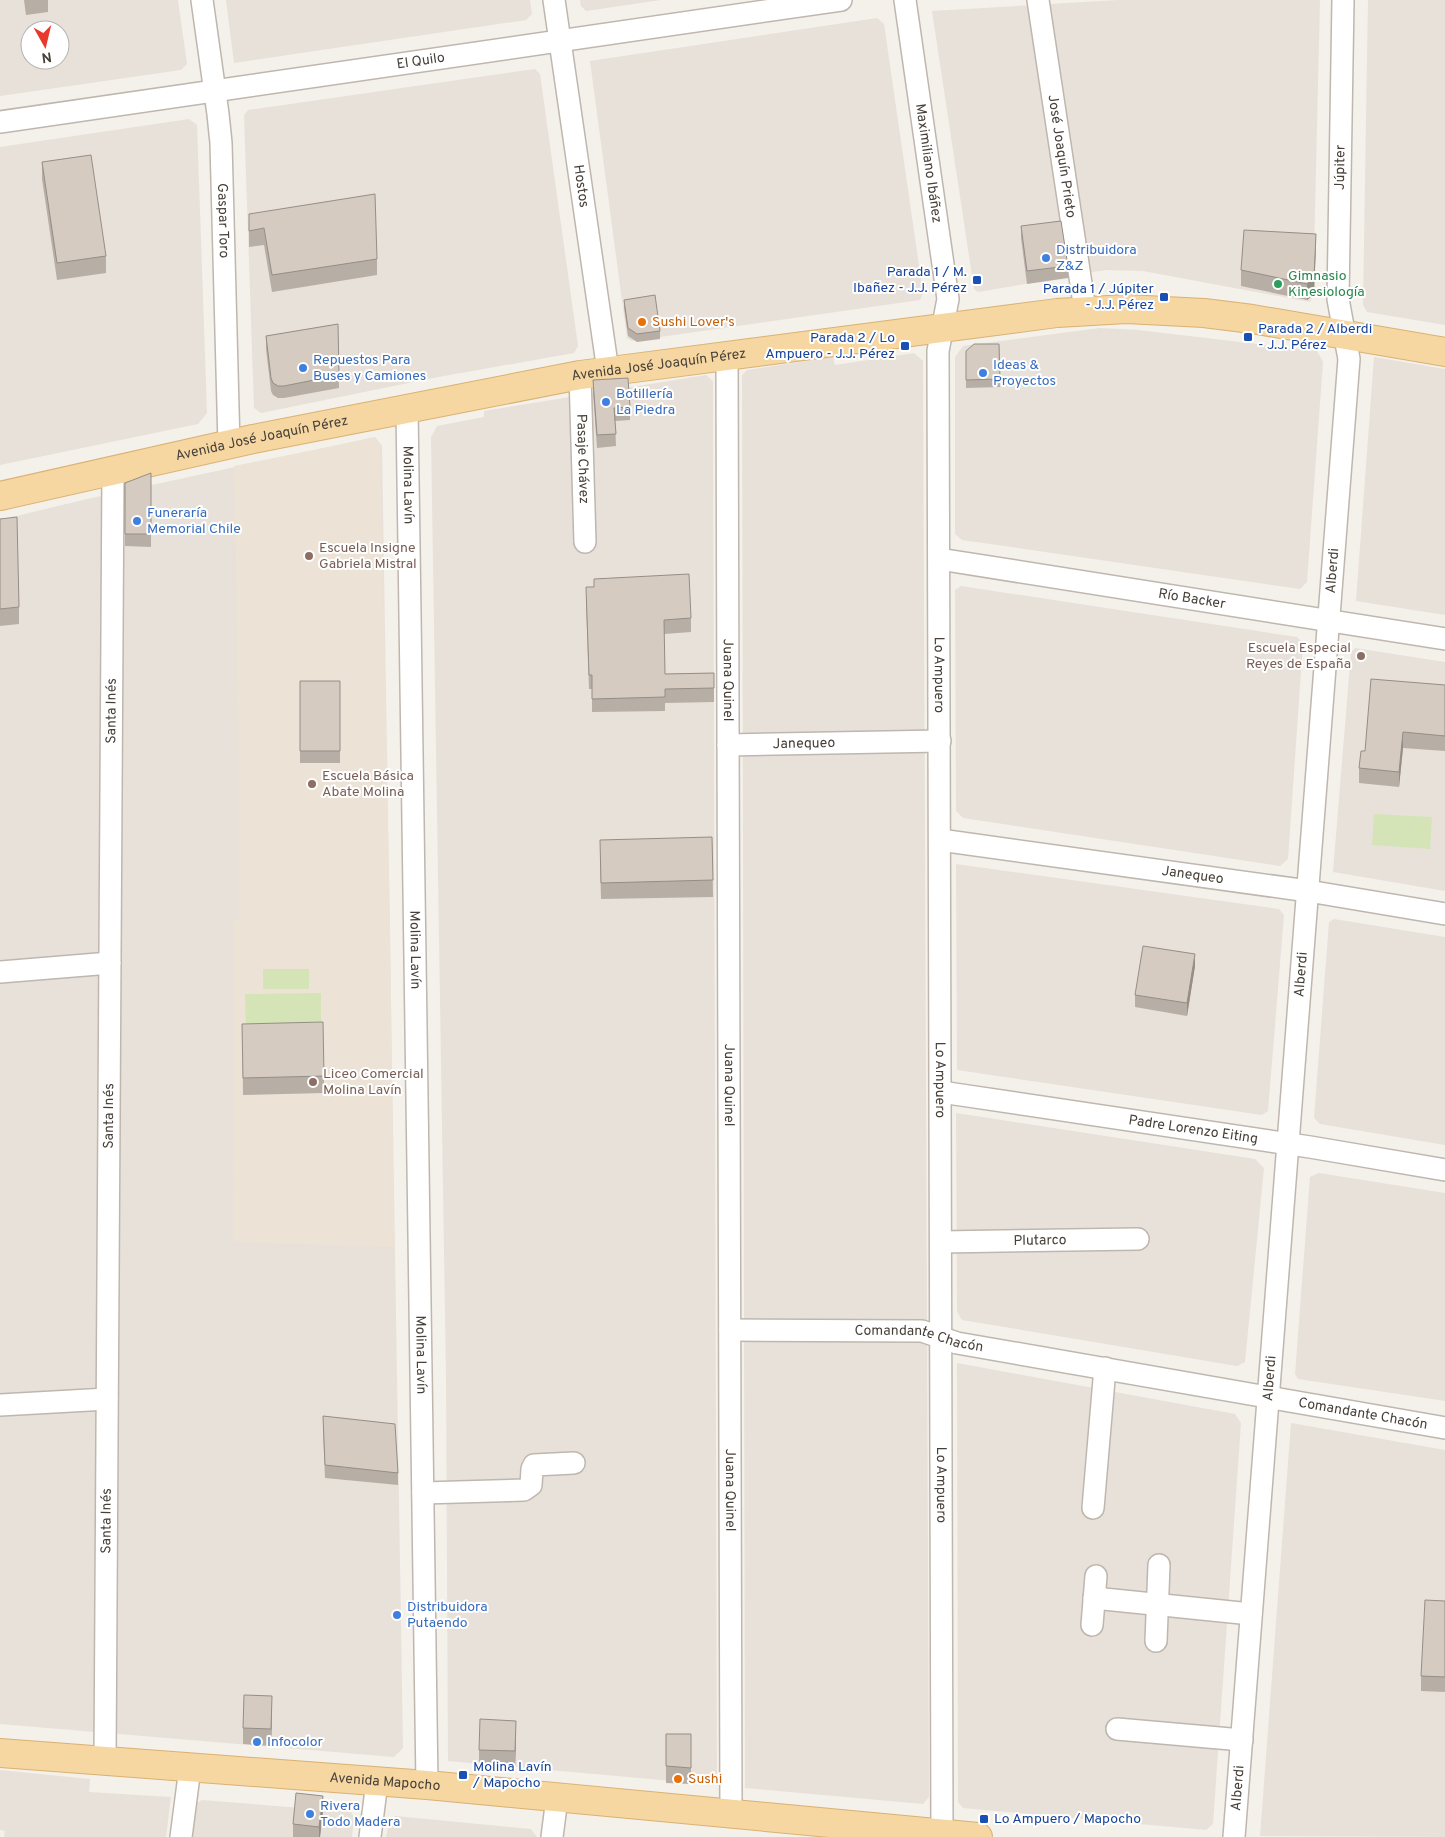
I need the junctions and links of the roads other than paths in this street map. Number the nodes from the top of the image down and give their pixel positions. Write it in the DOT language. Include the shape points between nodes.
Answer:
graph roads {
  1 [pos="202,0"];
  2 [pos="554,0"];
  3 [pos="841,0"];
  4 [pos="905,0"];
  5 [pos="1038,0"];
  6 [pos="1343,0"];
  7 [pos="560,41"];
  8 [pos="215,91"];
  9 [pos="0,122"];
  10 [pos="1085,310"];
  11 [pos="944,327"];
  12 [pos="1345,335"];
  13 [pos="1445,352"];
  14 [pos="726,356"];
  15 [pos="608,371"];
  16 [pos="580,375"];
  17 [pos="408,409"];
  18 [pos="229,445"];
  19 [pos="113,471"];
  20 [pos="0,496"];
  21 [pos="585,542"];
  22 [pos="939,559"];
  23 [pos="1328,621"];
  24 [pos="1445,639"];
  25 [pos="940,741"];
  26 [pos="728,744"];
  27 [pos="940,840"];
  28 [pos="1308,892"];
  29 [pos="1445,914"];
  30 [pos="110,964"];
  31 [pos="0,972"];
  32 [pos="941,1092"];
  33 [pos="1289,1144"];
  34 [pos="1445,1170"];
  35 [pos="1138,1239"];
  36 [pos="941,1242"];
  37 [pos="730,1330"];
  38 [pos="941,1337"];
  39 [pos="1105,1368"];
  40 [pos="1269,1397"];
  41 [pos="107,1399"];
  42 [pos="0,1405"];
  43 [pos="1445,1428"];
  44 [pos="574,1463"];
  45 [pos="423,1493"];
  46 [pos="1094,1508"];
  47 [pos="1159,1565"];
  48 [pos="1096,1576"];
  49 [pos="1094,1598"];
  50 [pos="1157,1604"];
  51 [pos="1252,1614"];
  52 [pos="1092,1625"];
  53 [pos="1156,1641"];
  54 [pos="1117,1729"];
  55 [pos="1242,1740"];
  56 [pos="0,1753"];
  57 [pos="105,1761"];
  58 [pos="190,1768"];
  59 [pos="377,1782"];
  60 [pos="427,1785"];
  61 [pos="557,1798"];
  62 [pos="731,1814"];
  63 [pos="913,1834"];
  64 [pos="942,1834"];
  65 [pos="181,1837"];
  66 [pos="370,1837"];
  67 [pos="552,1837"];
  68 [pos="978,1837"];
  69 [pos="1234,1837"];
  1 -- 8 [label="street, Gaspar Toro"];
  2 -- 7 [label="street, Hostos"];
  3 -- 7 [label="street, El Quilo"];
  4 -- 11 [label="street, Maximiliano Ibáñez" via="948,299"];
  5 -- 10 [label="street, José Joaquín Prieto"];
  6 -- 12 [label="street, Júpiter" via="1338,299"];
  7 -- 8 [label="street, El Quilo"];
  7 -- 15 [label="street, Hostos"];
  8 -- 9 [label="street, El Quilo"];
  8 -- 18 [label="street, Gaspar Toro" via="221,144"];
  10 -- 11 [label="main road, Avenida José Joaquín Pérez"];
  10 -- 12 [label="main road, Avenida José Joaquín Pérez" via="1204,313"];
  11 -- 14 [label="main road, Avenida José Joaquín Pérez"];
  11 -- 22 [label="street, Lo Ampuero" via="938,357"];
  12 -- 13 [label="main road, Avenida José Joaquín Pérez"];
  12 -- 23 [label="street, Alberdi" via="1349,359"];
  14 -- 15 [label="main road, Avenida José Joaquín Pérez"];
  14 -- 26 [label="street, Juana Quinel"];
  15 -- 16 [label="main road, Avenida José Joaquín Pérez"];
  16 -- 17 [label="main road, Avenida José Joaquín Pérez"];
  16 -- 21 [label="street, Pasaje Chávez"];
  17 -- 18 [label="main road, Avenida José Joaquín Pérez"];
  17 -- 45 [label="street, Molina Lavín"];
  18 -- 19 [label="main road, Avenida José Joaquín Pérez"];
  19 -- 20 [label="main road, Avenida José Joaquín Pérez"];
  19 -- 30 [label="street, Santa Inés"];
  22 -- 23 [label="street, Río Backer"];
  22 -- 25 [label="street, Lo Ampuero"];
  23 -- 24 [label="street, Río Backer"];
  23 -- 28 [label="street, Alberdi"];
  25 -- 26 [label="street, Janequeo"];
  25 -- 27 [label="street, Lo Ampuero"];
  26 -- 37 [label="street, Juana Quinel"];
  27 -- 28 [label="street, Janequeo"];
  27 -- 32 [label="street, Lo Ampuero"];
  28 -- 29 [label="street, Janequeo"];
  28 -- 33 [label="street, Alberdi"];
  30 -- 31 [label="street"];
  30 -- 41 [label="street, Santa Inés"];
  32 -- 33 [label="street, Padre Lorenzo Eiting"];
  32 -- 36 [label="street, Lo Ampuero"];
  33 -- 34 [label="street, Padre Lorenzo Eiting"];
  33 -- 40 [label="street, Alberdi"];
  35 -- 36 [label="street, Plutarco"];
  36 -- 38 [label="street, Lo Ampuero"];
  37 -- 38 [label="street, Comandante Chacón" via="922,1331"];
  37 -- 62 [label="street, Juana Quinel"];
  38 -- 39 [label="street, Comandante Chacón"];
  38 -- 64 [label="street, Lo Ampuero"];
  39 -- 40 [label="street, Comandante Chacón"];
  39 -- 46 [label="street"];
  40 -- 43 [label="street, Comandante Chacón"];
  40 -- 51 [label="street, Alberdi"];
  41 -- 42 [label="street"];
  41 -- 57 [label="street, Santa Inés"];
  44 -- 45 [label="street" via="534,1466 531,1485 524,1490"];
  45 -- 60 [label="street, Molina Lavín"];
  47 -- 50 [label="street"];
  48 -- 49 [label="street"];
  49 -- 50 [label="street"];
  49 -- 52 [label="street"];
  50 -- 51 [label="street"];
  50 -- 53 [label="street"];
  51 -- 55 [label="street, Alberdi"];
  54 -- 55 [label="street"];
  55 -- 69 [label="street, Alberdi"];
  56 -- 57 [label="main road, Avenida Mapocho"];
  57 -- 58 [label="main road, Avenida Mapocho"];
  58 -- 59 [label="main road, Avenida Mapocho"];
  58 -- 65 [label="street"];
  59 -- 60 [label="main road, Avenida Mapocho"];
  59 -- 66 [label="street"];
  60 -- 61 [label="main road, Avenida Mapocho"];
  61 -- 62 [label="main road, Avenida Mapocho"];
  61 -- 67 [label="street"];
  62 -- 63 [label="main road, Avenida Mapocho"];
  63 -- 64 [label="main road, Avenida Mapocho"];
  64 -- 68 [label="main road, Avenida Mapocho"];
}
